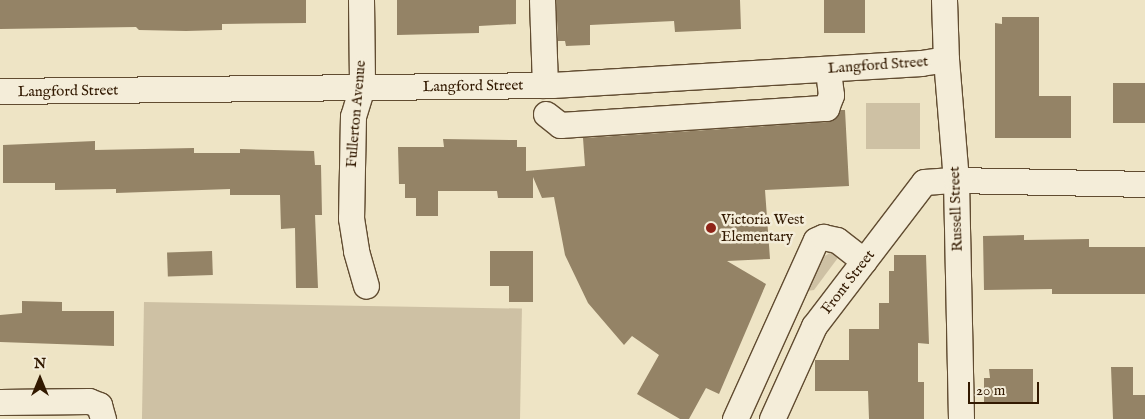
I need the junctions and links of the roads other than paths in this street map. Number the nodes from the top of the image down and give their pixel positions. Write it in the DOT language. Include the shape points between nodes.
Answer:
graph roads {
  1 [pos="361,0"];
  2 [pos="542,0"];
  3 [pos="944,0"];
  4 [pos="946,59"];
  5 [pos="828,69"];
  6 [pos="545,85"];
  7 [pos="362,87"];
  8 [pos="0,91"];
  9 [pos="546,114"];
  10 [pos="956,180"];
  11 [pos="1145,184"];
  12 [pos="864,261"];
  13 [pos="366,286"];
  14 [pos="0,402"];
  15 [pos="101,412"];
  16 [pos="735,419"];
  17 [pos="772,419"];
  18 [pos="961,419"];
  1 -- 7 [label="street, Fullerton Avenue"];
  2 -- 6 [label="street"];
  3 -- 4 [label="street, Russell Street"];
  4 -- 5 [label="street, Langford Street"];
  4 -- 10 [label="street, Russell Street"];
  5 -- 6 [label="street, Langford Street"];
  5 -- 9 [label="street" via="832,95 826,108 560,125"];
  6 -- 7 [label="street, Langford Street"];
  7 -- 8 [label="street, Langford Street"];
  7 -- 13 [label="street, Fullerton Avenue" via="353,116 351,218"];
  10 -- 11 [label="street"];
  10 -- 12 [label="street, Front Street" via="924,182"];
  10 -- 18 [label="street, Russell Street"];
  12 -- 16 [label="street" via="837,240 823,237 816,240"];
  12 -- 17 [label="street, Front Street" via="814,326"];
  14 -- 15 [label="street" via="89,401"];
}
